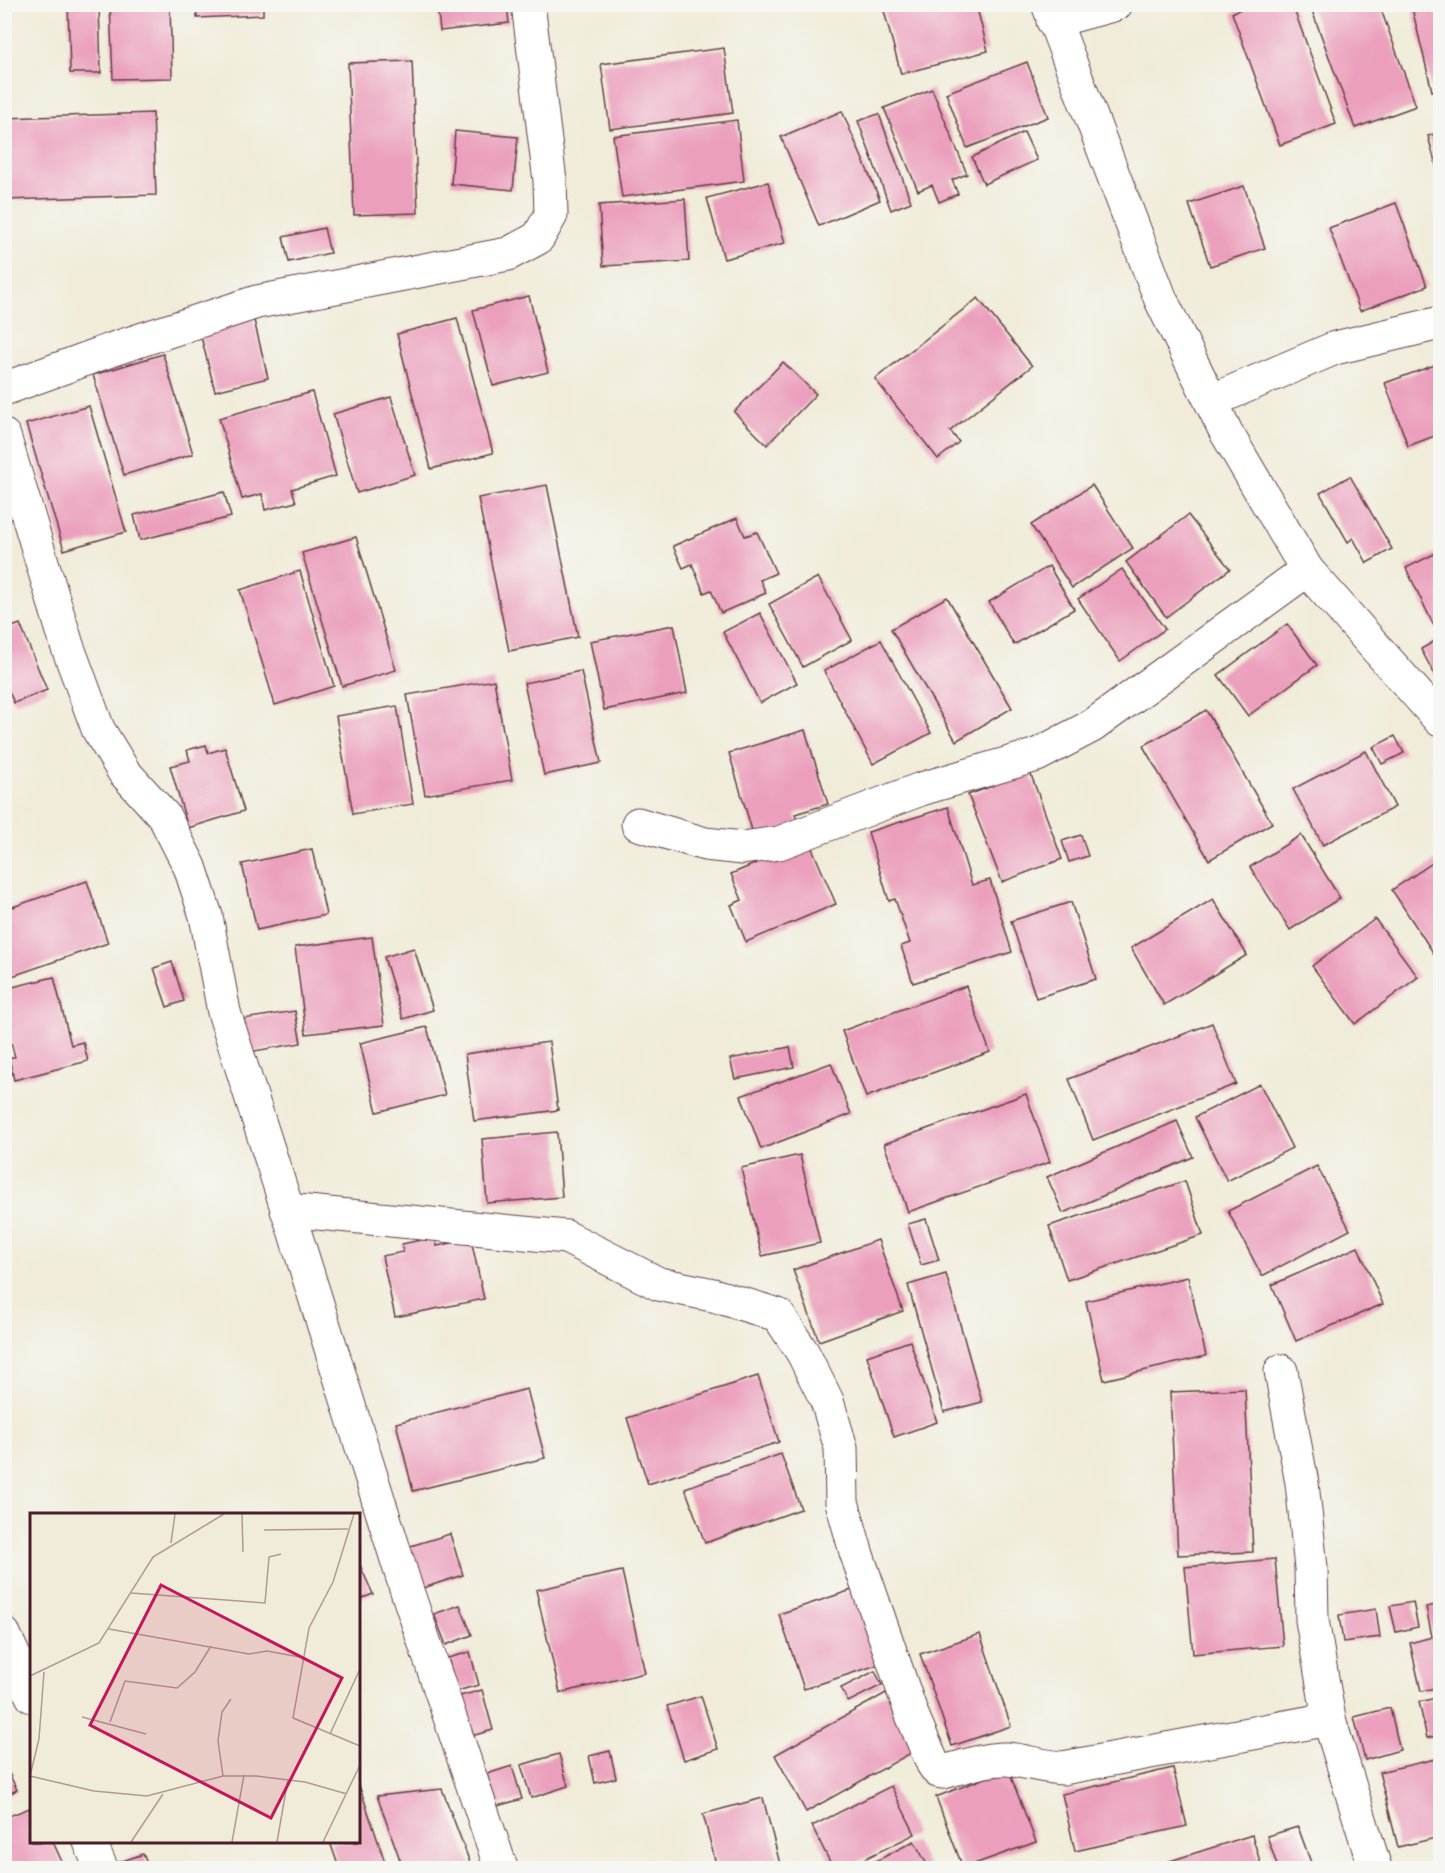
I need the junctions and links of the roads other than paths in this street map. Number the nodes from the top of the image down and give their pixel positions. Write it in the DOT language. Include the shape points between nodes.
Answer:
graph roads {
  1 [pos="528,4"];
  2 [pos="1116,4"];
  3 [pos="1050,13"];
  4 [pos="1440,323"];
  5 [pos="4,389"];
  6 [pos="1211,401"];
  7 [pos="4,436"];
  8 [pos="1307,570"];
  9 [pos="1440,720"];
  10 [pos="638,824"];
  11 [pos="287,1210"];
  12 [pos="1281,1371"];
  13 [pos="4,1634"];
  14 [pos="30,1692"];
  15 [pos="1329,1719"];
  16 [pos="90,1843"];
  17 [pos="100,1869"];
  18 [pos="501,1869"];
  19 [pos="1375,1869"];
  1 -- 5 [label="street" via="550,181 551,215 538,238 508,254 257,302"];
  2 -- 3 [label="street"];
  3 -- 6 [label="street" via="1161,300"];
  4 -- 6 [label="street" via="1335,348"];
  6 -- 8 [label="street"];
  7 -- 11 [label="street" via="67,645 98,729 124,771 164,816 190,867 206,916 224,1012"];
  8 -- 9 [label="street"];
  8 -- 10 [label="street" via="1092,726 1037,754 921,789 779,843 742,848 705,844"];
  11 -- 15 [label="street" via="566,1237 659,1284 713,1294 778,1315 804,1353 827,1401 841,1448 842,1502 856,1552 912,1715 938,1771 1007,1759 1063,1768"];
  11 -- 18 [label="street" via="405,1585"];
  12 -- 15 [label="street" via="1302,1483 1312,1620"];
  13 -- 14 [label="street"];
  15 -- 19 [label="street"];
  16 -- 17 [label="street"];
}
